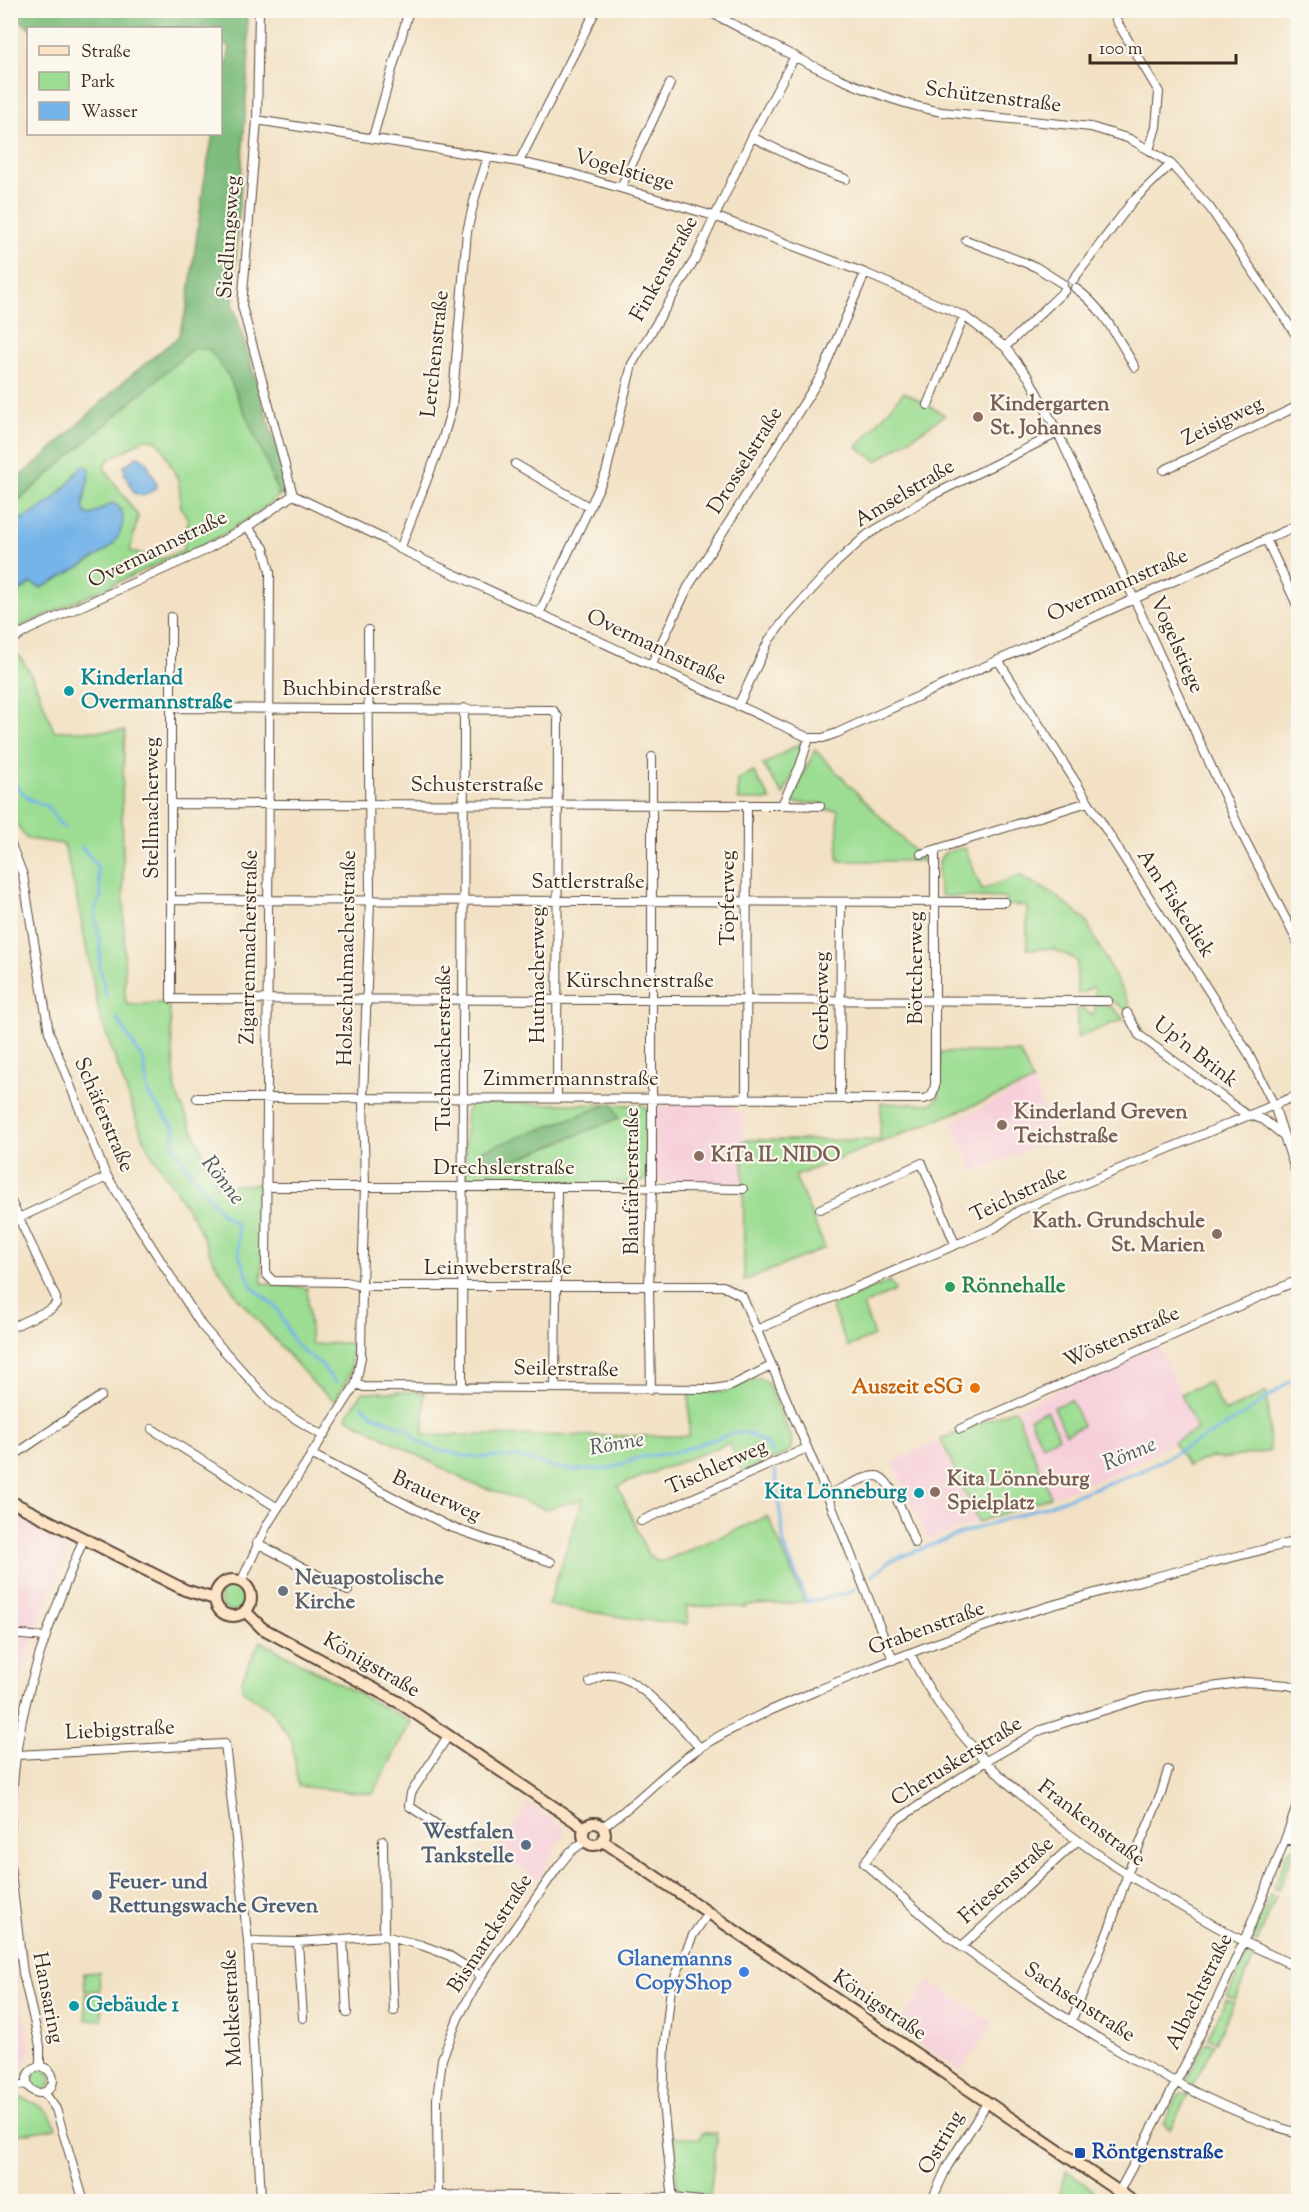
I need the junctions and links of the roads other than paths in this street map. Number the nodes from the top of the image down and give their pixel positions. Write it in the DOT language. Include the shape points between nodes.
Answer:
graph roads {
  1 [pos="259,10"];
  2 [pos="409,10"];
  3 [pos="596,10"];
  4 [pos="706,10"];
  5 [pos="1116,20"];
  6 [pos="795,56"];
  7 [pos="670,84"];
  8 [pos="257,120"];
  9 [pos="373,137"];
  10 [pos="752,137"];
  11 [pos="1149,150"];
  12 [pos="488,157"];
  13 [pos="519,162"];
  14 [pos="1171,164"];
  15 [pos="846,179"];
  16 [pos="621,187"];
  17 [pos="714,216"];
  18 [pos="966,240"];
  19 [pos="865,273"];
  20 [pos="1074,284"];
  21 [pos="1064,287"];
  22 [pos="964,316"];
  23 [pos="1299,338"];
  24 [pos="1005,347"];
  25 [pos="1135,367"];
  26 [pos="928,405"];
  27 [pos="1299,406"];
  28 [pos="1058,433"];
  29 [pos="515,464"];
  30 [pos="1164,470"];
  31 [pos="293,495"];
  32 [pos="590,507"];
  33 [pos="1299,525"];
  34 [pos="247,527"];
  35 [pos="1266,539"];
  36 [pos="400,549"];
  37 [pos="1134,598"];
  38 [pos="1299,606"];
  39 [pos="539,614"];
  40 [pos="171,617"];
  41 [pos="368,630"];
  42 [pos="10,641"];
  43 [pos="998,660"];
  44 [pos="651,665"];
  45 [pos="738,706"];
  46 [pos="172,708"];
  47 [pos="270,708"];
  48 [pos="368,708"];
  49 [pos="464,708"];
  50 [pos="553,710"];
  51 [pos="809,738"];
  52 [pos="652,757"];
  53 [pos="1088,802"];
  54 [pos="171,804"];
  55 [pos="269,804"];
  56 [pos="368,804"];
  57 [pos="464,804"];
  58 [pos="558,805"];
  59 [pos="747,805"];
  60 [pos="652,806"];
  61 [pos="782,806"];
  62 [pos="820,806"];
  63 [pos="10,842"];
  64 [pos="935,851"];
  65 [pos="921,854"];
  66 [pos="171,900"];
  67 [pos="269,900"];
  68 [pos="370,900"];
  69 [pos="464,901"];
  70 [pos="557,901"];
  71 [pos="652,901"];
  72 [pos="747,901"];
  73 [pos="841,902"];
  74 [pos="935,902"];
  75 [pos="1005,902"];
  76 [pos="1299,943"];
  77 [pos="171,999"];
  78 [pos="269,999"];
  79 [pos="366,999"];
  80 [pos="462,999"];
  81 [pos="557,1000"];
  82 [pos="652,1000"];
  83 [pos="746,1000"];
  84 [pos="841,1001"];
  85 [pos="936,1001"];
  86 [pos="1108,1001"];
  87 [pos="1127,1013"];
  88 [pos="935,1084"];
  89 [pos="1299,1095"];
  90 [pos="197,1098"];
  91 [pos="266,1098"];
  92 [pos="363,1098"];
  93 [pos="557,1098"];
  94 [pos="651,1098"];
  95 [pos="463,1099"];
  96 [pos="746,1099"];
  97 [pos="840,1099"];
  98 [pos="1274,1106"];
  99 [pos="1249,1115"];
  100 [pos="1284,1136"];
  101 [pos="107,1177"];
  102 [pos="1299,1179"];
  103 [pos="365,1186"];
  104 [pos="266,1187"];
  105 [pos="462,1187"];
  106 [pos="557,1187"];
  107 [pos="652,1187"];
  108 [pos="742,1189"];
  109 [pos="10,1199"];
  110 [pos="820,1209"];
  111 [pos="19,1218"];
  112 [pos="10,1222"];
  113 [pos="956,1244"];
  114 [pos="1299,1280"];
  115 [pos="362,1287"];
  116 [pos="462,1287"];
  117 [pos="557,1287"];
  118 [pos="649,1287"];
  119 [pos="10,1328"];
  120 [pos="756,1330"];
  121 [pos="771,1366"];
  122 [pos="356,1384"];
  123 [pos="555,1387"];
  124 [pos="462,1388"];
  125 [pos="651,1390"];
  126 [pos="101,1396"];
  127 [pos="152,1428"];
  128 [pos="960,1429"];
  129 [pos="323,1436"];
  130 [pos="807,1448"];
  131 [pos="311,1454"];
  132 [pos="10,1458"];
  133 [pos="827,1495"];
  134 [pos="10,1501"];
  135 [pos="278,1508"];
  136 [pos="641,1521"];
  137 [pos="84,1538"];
  138 [pos="1299,1541"];
  139 [pos="257,1543"];
  140 [pos="915,1543"];
  141 [pos="552,1562"];
  142 [pos="241,1582"];
  143 [pos="348,1591"];
  144 [pos="215,1599"];
  145 [pos="245,1611"];
  146 [pos="10,1634"];
  147 [pos="45,1637"];
  148 [pos="910,1653"];
  149 [pos="893,1660"];
  150 [pos="590,1682"];
  151 [pos="1299,1688"];
  152 [pos="448,1736"];
  153 [pos="225,1744"];
  154 [pos="700,1748"];
  155 [pos="17,1755"];
  156 [pos="986,1761"];
  157 [pos="1168,1770"];
  158 [pos="1299,1803"];
  159 [pos="602,1827"];
  160 [pos="442,1828"];
  161 [pos="585,1828"];
  162 [pos="10,1839"];
  163 [pos="1286,1839"];
  164 [pos="382,1841"];
  165 [pos="585,1841"];
  166 [pos="603,1841"];
  167 [pos="1077,1841"];
  168 [pos="1299,1843"];
  169 [pos="864,1863"];
  170 [pos="10,1865"];
  171 [pos="1127,1875"];
  172 [pos="708,1913"];
  173 [pos="388,1937"];
  174 [pos="343,1939"];
  175 [pos="248,1941"];
  176 [pos="298,1942"];
  177 [pos="1244,1942"];
  178 [pos="961,1947"];
  179 [pos="1299,1967"];
  180 [pos="481,1976"];
  181 [pos="394,2011"];
  182 [pos="347,2013"];
  183 [pos="303,2018"];
  184 [pos="1071,2022"];
  185 [pos="40,2066"];
  186 [pos="1175,2084"];
  187 [pos="28,2085"];
  188 [pos="10,2086"];
  189 [pos="44,2092"];
  190 [pos="987,2103"];
  191 [pos="1299,2133"];
  192 [pos="1119,2191"];
  193 [pos="438,2198"];
  194 [pos="673,2200"];
  195 [pos="84,2202"];
  196 [pos="709,2202"];
  197 [pos="931,2202"];
  198 [pos="1113,2202"];
  199 [pos="1134,2202"];
  1 -- 8 [label="street, Siedlungsweg"];
  2 -- 9 [label="street"];
  3 -- 13 [label="street"];
  4 -- 6 [label="street, Schützenstraße"];
  5 -- 11 [label="street" via="1159,92"];
  6 -- 10 [label="street, Finkenstraße"];
  6 -- 11 [label="street, Schützenstraße" via="849,83 917,108 1090,127 1130,139"];
  7 -- 16 [label="street"];
  8 -- 9 [label="street, Vogelstiege"];
  8 -- 31 [label="street, Siedlungsweg" via="242,306"];
  9 -- 12 [label="street, Vogelstiege"];
  10 -- 15 [label="street"];
  10 -- 17 [label="street, Finkenstraße"];
  11 -- 14 [label="street, Schützenstraße"];
  12 -- 13 [label="street, Vogelstiege"];
  12 -- 36 [label="street, Lerchenstraße" via="466,232 452,407"];
  13 -- 16 [label="street, Vogelstiege"];
  14 -- 20 [label="street" via="1132,202"];
  14 -- 23 [label="street, Schützenstraße" via="1210,208"];
  16 -- 17 [label="street, Vogelstiege"];
  17 -- 19 [label="street, Vogelstiege"];
  17 -- 32 [label="street, Finkenstraße" via="695,259 632,364 606,473"];
  18 -- 21 [label="street" via="1036,267"];
  19 -- 22 [label="street, Vogelstiege"];
  19 -- 44 [label="street, Drosselstraße" via="820,376 687,587"];
  20 -- 21 [label="street" via="1068,279"];
  20 -- 25 [label="street" via="1098,308"];
  21 -- 24 [label="street"];
  22 -- 24 [label="street, Vogelstiege"];
  22 -- 26 [label="street"];
  24 -- 28 [label="street, Vogelstiege" via="1029,378"];
  27 -- 30 [label="street, Zeisigweg"];
  28 -- 37 [label="street, Vogelstiege"];
  28 -- 45 [label="street, Amselstraße" via="931,496 867,535 837,562 769,640"];
  29 -- 32 [label="street"];
  31 -- 34 [label="street, Overmannstraße"];
  31 -- 36 [label="street, Overmannstraße"];
  32 -- 39 [label="street, Finkenstraße"];
  33 -- 35 [label="street, Overmannstraße"];
  34 -- 42 [label="street, Overmannstraße" via="202,552"];
  34 -- 47 [label="street, Zigarrenmacherstraße" via="264,548 270,572"];
  35 -- 37 [label="street, Overmannstraße"];
  35 -- 38 [label="street"];
  36 -- 39 [label="street, Overmannstraße"];
  37 -- 43 [label="street, Overmannstraße"];
  37 -- 76 [label="street, Vogelstiege" via="1243,836"];
  39 -- 44 [label="street, Overmannstraße"];
  40 -- 46 [label="street, Stellmacherweg"];
  41 -- 48 [label="street, Holzschuhmacherstraße"];
  43 -- 51 [label="street, Overmannstraße" via="837,733"];
  43 -- 53 [label="street, Am Fiskediek"];
  44 -- 45 [label="street, Overmannstraße"];
  45 -- 51 [label="street, Overmannstraße"];
  46 -- 47 [label="street, Buchbinderstraße"];
  46 -- 54 [label="street, Stellmacherweg"];
  47 -- 48 [label="street, Buchbinderstraße"];
  47 -- 55 [label="street, Zigarrenmacherstraße"];
  48 -- 49 [label="street, Buchbinderstraße"];
  48 -- 56 [label="street, Holzschuhmacherstraße"];
  49 -- 50 [label="street, Buchbinderstraße"];
  49 -- 57 [label="street, Tuchmacherstraße"];
  50 -- 58 [label="street, Hutmacherweg" via="558,717"];
  51 -- 61 [label="street"];
  52 -- 60 [label="street, Blaufärberstraße"];
  53 -- 64 [label="street"];
  53 -- 98 [label="street, Am Fiskediek" via="1247,1051"];
  54 -- 55 [label="street, Schusterstraße"];
  54 -- 66 [label="street, Stellmacherweg"];
  55 -- 56 [label="street, Schusterstraße"];
  55 -- 67 [label="street, Zigarrenmacherstraße"];
  56 -- 57 [label="street, Schusterstraße"];
  56 -- 68 [label="street, Holzschuhmacherstraße"];
  57 -- 58 [label="street, Schusterstraße"];
  57 -- 69 [label="street, Tuchmacherstraße"];
  58 -- 60 [label="street, Schusterstraße"];
  58 -- 70 [label="street, Hutmacherweg"];
  59 -- 60 [label="street, Schusterstraße"];
  59 -- 61 [label="street, Schusterstraße"];
  59 -- 72 [label="street, Töpferweg"];
  60 -- 71 [label="street, Blaufärberstraße"];
  61 -- 62 [label="street, Schusterstraße"];
  63 -- 101 [label="street, Schäferstraße" via="23,874 49,1032"];
  64 -- 65 [label="street"];
  64 -- 74 [label="street, Böttcherweg"];
  66 -- 67 [label="street, Sattlerstraße"];
  66 -- 77 [label="street, Stellmacherweg"];
  67 -- 68 [label="street, Sattlerstraße"];
  67 -- 78 [label="street, Zigarrenmacherstraße"];
  68 -- 69 [label="street, Sattlerstraße"];
  68 -- 79 [label="street, Holzschuhmacherstraße"];
  69 -- 70 [label="street, Sattlerstraße"];
  69 -- 80 [label="street, Tuchmacherstraße"];
  70 -- 71 [label="street, Sattlerstraße"];
  70 -- 81 [label="street, Hutmacherweg"];
  71 -- 72 [label="street, Sattlerstraße"];
  71 -- 82 [label="street, Blaufärberstraße"];
  72 -- 73 [label="street, Sattlerstraße"];
  72 -- 83 [label="street, Töpferweg"];
  73 -- 74 [label="street, Sattlerstraße"];
  73 -- 84 [label="street, Gerberweg"];
  74 -- 75 [label="street, Sattlerstraße"];
  74 -- 85 [label="street, Böttcherweg"];
  77 -- 78 [label="street, Kürschnerstraße"];
  78 -- 79 [label="street, Kürschnerstraße"];
  78 -- 91 [label="street, Zigarrenmacherstraße"];
  79 -- 80 [label="street, Kürschnerstraße"];
  79 -- 92 [label="street, Holzschuhmacherstraße"];
  80 -- 81 [label="street, Kürschnerstraße"];
  80 -- 95 [label="street, Tuchmacherstraße"];
  81 -- 82 [label="street, Kürschnerstraße"];
  81 -- 93 [label="street, Hutmacherweg"];
  82 -- 83 [label="street, Kürschnerstraße"];
  82 -- 94 [label="street, Blaufärberstraße"];
  83 -- 84 [label="street, Kürschnerstraße"];
  83 -- 96 [label="street, Töpferweg"];
  84 -- 85 [label="street, Kürschnerstraße"];
  84 -- 97 [label="street, Gerberweg"];
  85 -- 86 [label="street, Kürschnerstraße"];
  85 -- 88 [label="street, Böttcherweg"];
  87 -- 99 [label="street, Up'n Brink" via="1139,1035"];
  88 -- 97 [label="street, Zimmermannstraße" via="932,1096 924,1099"];
  89 -- 98 [label="street, Teichstraße"];
  90 -- 91 [label="street, Zimmermannstraße"];
  91 -- 92 [label="street, Zimmermannstraße"];
  91 -- 104 [label="street, Zigarrenmacherstraße"];
  92 -- 95 [label="street, Zimmermannstraße"];
  92 -- 103 [label="street, Holzschuhmacherstraße"];
  93 -- 94 [label="street, Zimmermannstraße"];
  93 -- 95 [label="street, Zimmermannstraße"];
  94 -- 96 [label="street, Zimmermannstraße"];
  94 -- 107 [label="street, Blaufärberstraße"];
  95 -- 105 [label="street, Tuchmacherstraße"];
  96 -- 97 [label="street, Zimmermannstraße"];
  98 -- 99 [label="street, Teichstraße"];
  98 -- 100 [label="street, Am Fiskediek"];
  99 -- 100 [label="street, Up'n Brink" via="1264,1120"];
  99 -- 113 [label="street, Teichstraße" via="1018,1211 995,1228"];
  100 -- 102 [label="street, Am Fiskediek"];
  101 -- 111 [label="street"];
  101 -- 129 [label="street, Schäferstraße" via="202,1326 272,1404"];
  103 -- 104 [label="street, Drechslerstraße"];
  103 -- 105 [label="street, Drechslerstraße"];
  103 -- 115 [label="street, Holzschuhmacherstraße"];
  104 -- 115 [label="street, Zigarrenmacherstraße" via="266,1274 273,1281 346,1282"];
  105 -- 106 [label="street, Drechslerstraße"];
  105 -- 116 [label="street, Tuchmacherstraße"];
  106 -- 107 [label="street, Drechslerstraße"];
  106 -- 117 [label="street"];
  107 -- 108 [label="street, Drechslerstraße"];
  107 -- 118 [label="street, Blaufärberstraße"];
  109 -- 111 [label="street"];
  110 -- 113 [label="street, Teichstraße" via="922,1163"];
  111 -- 112 [label="street"];
  111 -- 119 [label="street" via="56,1304"];
  113 -- 120 [label="street, Teichstraße"];
  114 -- 128 [label="street, Wöstenstraße"];
  115 -- 116 [label="street, Leinweberstraße"];
  115 -- 122 [label="street" via="362,1357"];
  116 -- 117 [label="street, Leinweberstraße"];
  116 -- 124 [label="street, Tuchmacherstraße"];
  117 -- 118 [label="street, Leinweberstraße"];
  117 -- 123 [label="street"];
  118 -- 120 [label="street, Leinweberstraße" via="723,1286 742,1296"];
  118 -- 125 [label="street, Blaufärberstraße"];
  120 -- 121 [label="street, Leinweberstraße"];
  121 -- 125 [label="street, Seilerstraße" via="730,1386"];
  121 -- 130 [label="street, Leinweberstraße"];
  122 -- 124 [label="street, Seilerstraße" via="364,1388"];
  122 -- 129 [label="street"];
  123 -- 124 [label="street, Seilerstraße"];
  123 -- 125 [label="street, Seilerstraße"];
  126 -- 132 [label="street"];
  127 -- 135 [label="street"];
  129 -- 131 [label="street"];
  130 -- 133 [label="street, Leinweberstraße"];
  130 -- 136 [label="street, Tischlerweg"];
  131 -- 135 [label="street"];
  131 -- 141 [label="street, Brauerweg" via="448,1526"];
  133 -- 140 [label="street" via="866,1479 885,1479"];
  133 -- 149 [label="street, Leinweberstraße"];
  134 -- 137 [label="street"];
  135 -- 139 [label="street"];
  137 -- 144 [label="street" via="185,1590"];
  137 -- 147 [label="street"];
  138 -- 148 [label="street, Grabenstraße" via="1055,1604"];
  139 -- 142 [label="street"];
  139 -- 143 [label="street"];
  142 -- 144 [label="street" via="225,1581"];
  142 -- 145 [label="street" via="250,1593"];
  144 -- 145 [label="street" via="227,1614"];
  145 -- 152 [label="street, Königstraße" via="262,1628 372,1687"];
  146 -- 147 [label="street"];
  147 -- 155 [label="street"];
  148 -- 149 [label="street, Grabenstraße"];
  148 -- 156 [label="street, Frankenstraße" via="950,1720"];
  149 -- 154 [label="street, Grabenstraße" via="808,1695"];
  150 -- 154 [label="street" via="600,1676 624,1678 670,1714"];
  151 -- 156 [label="street, Cheruskerstraße" via="1246,1682 1146,1697 1041,1730"];
  152 -- 160 [label="street" via="411,1793 409,1806"];
  152 -- 161 [label="street, Königstraße"];
  153 -- 155 [label="street, Liebigstraße"];
  153 -- 175 [label="street, Moltkestraße"];
  154 -- 159 [label="street, Grabenstraße"];
  155 -- 162 [label="street"];
  156 -- 167 [label="street, Frankenstraße"];
  156 -- 169 [label="street, Cheruskerstraße" via="897,1820"];
  157 -- 171 [label="street"];
  158 -- 163 [label="street, Albachtstraße"];
  159 -- 161 [label="street" via="593,1823"];
  159 -- 166 [label="street"];
  161 -- 165 [label="street"];
  163 -- 168 [label="street"];
  163 -- 177 [label="street, Albachtstraße"];
  164 -- 173 [label="street"];
  165 -- 166 [label="street" via="592,1846"];
  165 -- 180 [label="street, Bismarckstraße" via="558,1867"];
  166 -- 172 [label="street, Königstraße"];
  167 -- 171 [label="street, Frankenstraße"];
  167 -- 178 [label="street, Friesenstraße"];
  169 -- 178 [label="street, Sachsenstraße"];
  170 -- 185 [label="street, Hansaring" via="23,1973 40,2046"];
  171 -- 177 [label="street, Frankenstraße"];
  171 -- 184 [label="street"];
  172 -- 190 [label="street, Königstraße"];
  172 -- 194 [label="street" via="693,1935 671,1986 663,2103"];
  173 -- 174 [label="street"];
  173 -- 180 [label="street" via="448,1955"];
  173 -- 181 [label="street"];
  174 -- 176 [label="street"];
  174 -- 182 [label="street"];
  175 -- 176 [label="street"];
  175 -- 193 [label="street, Moltkestraße" via="261,2199"];
  176 -- 183 [label="street"];
  177 -- 179 [label="street, Frankenstraße"];
  177 -- 186 [label="street, Albachtstraße"];
  178 -- 184 [label="street, Sachsenstraße"];
  180 -- 193 [label="street, Bismarckstraße" via="442,2059 437,2099"];
  184 -- 186 [label="street, Sachsenstraße"];
  185 -- 187 [label="street, Hansaring" via="28,2074"];
  185 -- 189 [label="street, Hansaring" via="49,2069 54,2078 52,2087"];
  186 -- 191 [label="street, Sachsenstraße"];
  186 -- 192 [label="street, Albachtstraße"];
  187 -- 188 [label="street"];
  187 -- 189 [label="street" via="34,2092"];
  189 -- 195 [label="street" via="56,2109"];
  190 -- 192 [label="street, Königstraße"];
  190 -- 197 [label="street, Ostring" via="947,2166"];
  192 -- 198 [label="street"];
  192 -- 199 [label="street, Königstraße"];
  193 -- 194 [label="street"];
  194 -- 196 [label="street"];
}
